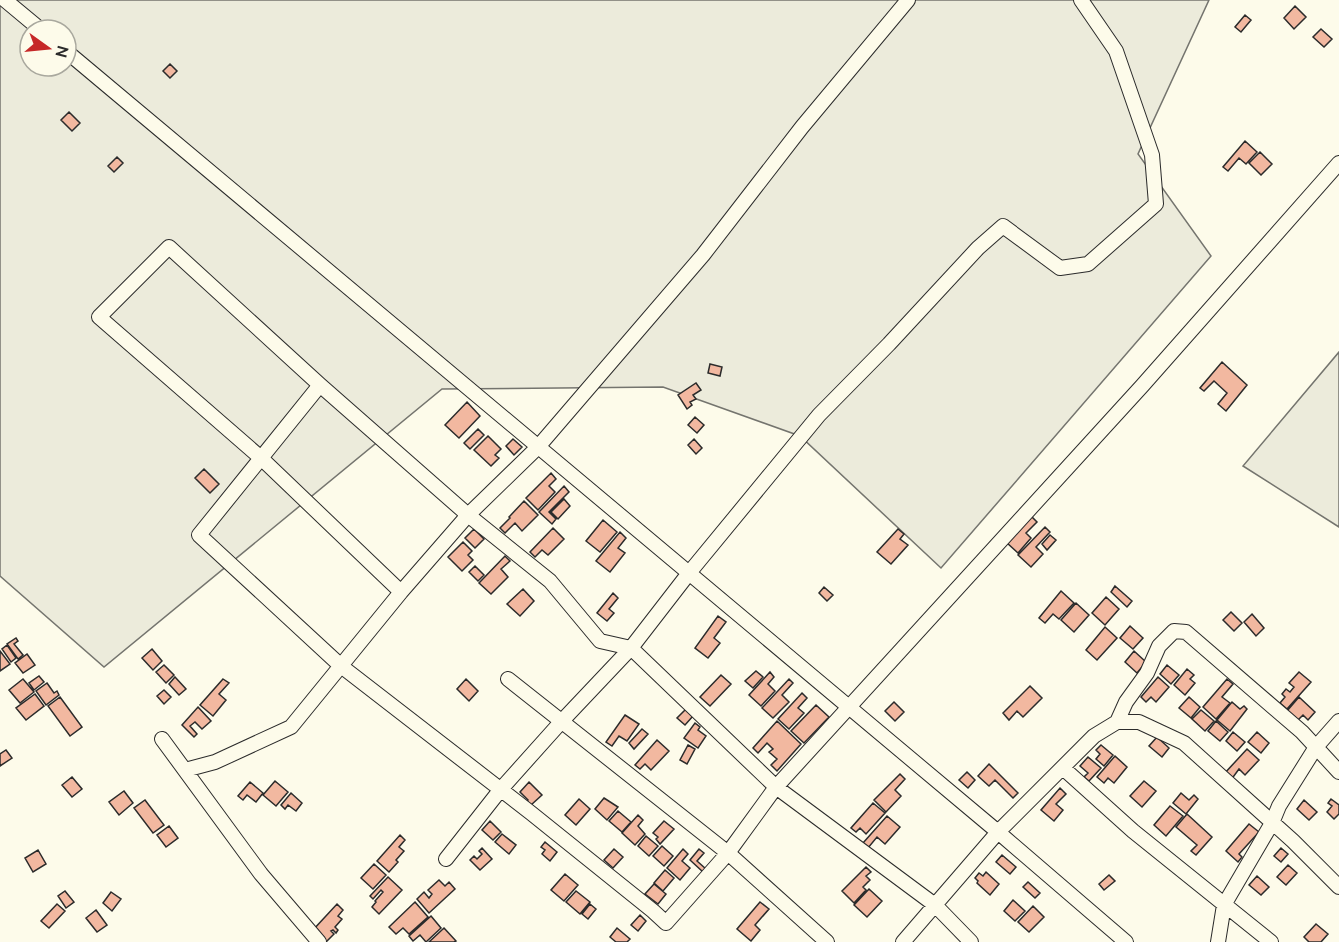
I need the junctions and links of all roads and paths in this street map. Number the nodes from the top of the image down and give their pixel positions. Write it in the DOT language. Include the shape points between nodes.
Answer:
graph roads {
  1 [pos="5,0"];
  2 [pos="908,0"];
  3 [pos="1081,0"];
  4 [pos="27,18"];
  5 [pos="78,61"];
  6 [pos="1339,163"];
  7 [pos="320,385"];
  8 [pos="538,447"];
  9 [pos="261,458"];
  10 [pos="468,515"];
  11 [pos="689,573"];
  12 [pos="401,592"];
  13 [pos="631,648"];
  14 [pos="341,666"];
  15 [pos="508,679"];
  16 [pos="848,706"];
  17 [pos="1339,721"];
  18 [pos="561,722"];
  19 [pos="1117,722"];
  20 [pos="162,739"];
  21 [pos="1316,747"];
  22 [pos="1063,768"];
  23 [pos="185,770"];
  24 [pos="1339,772"];
  25 [pos="776,787"];
  26 [pos="501,789"];
  27 [pos="1272,823"];
  28 [pos="998,832"];
  29 [pos="728,853"];
  30 [pos="446,859"];
  31 [pos="1339,888"];
  32 [pos="935,905"];
  33 [pos="1224,905"];
  34 [pos="319,942"];
  35 [pos="827,942"];
  36 [pos="903,942"];
  37 [pos="971,942"];
  38 [pos="1126,942"];
  39 [pos="1218,942"];
  40 [pos="1271,942"];
  1 -- 4 [label="street"];
  2 -- 8 [label="street" via="802,127 703,255"];
  3 -- 11 [label="street" via="1116,51 1152,155 1156,204 1088,264 1060,268 1003,226 819,415"];
  5 -- 8 [label="street"];
  6 -- 16 [label="street" via="1142,386"];
  7 -- 9 [label="street"];
  7 -- 9 [label="street" via="169,247 99,317"];
  7 -- 10 [label="street"];
  8 -- 10 [label="street"];
  8 -- 11 [label="street"];
  9 -- 12 [label="street"];
  9 -- 14 [label="street" via="199,535"];
  10 -- 12 [label="street"];
  10 -- 13 [label="street" via="550,581 600,641"];
  11 -- 13 [label="street"];
  11 -- 16 [label="street"];
  12 -- 14 [label="street"];
  13 -- 18 [label="street"];
  13 -- 25 [label="street"];
  14 -- 23 [label="street" via="291,727 214,762"];
  14 -- 26 [label="street"];
  15 -- 18 [label="street"];
  16 -- 25 [label="street"];
  16 -- 28 [label="street"];
  17 -- 21 [label="street"];
  18 -- 26 [label="street"];
  18 -- 29 [label="street"];
  19 -- 21 [label="street" via="1159,646 1174,631 1186,632"];
  19 -- 22 [label="street" via="1094,736"];
  19 -- 27 [label="street" via="1139,722 1184,744"];
  20 -- 23 [label="street"];
  21 -- 24 [label="street"];
  21 -- 27 [label="street"];
  22 -- 28 [label="street"];
  22 -- 33 [label="street"];
  23 -- 34 [label="street" via="261,874"];
  25 -- 29 [label="street"];
  25 -- 32 [label="street"];
  26 -- 29 [label="street" via="666,923"];
  26 -- 30 [label="street"];
  27 -- 31 [label="street"];
  27 -- 33 [label="street"];
  28 -- 32 [label="street"];
  28 -- 38 [label="street"];
  29 -- 35 [label="street"];
  32 -- 36 [label="street"];
  32 -- 37 [label="street"];
  33 -- 39 [label="street"];
  33 -- 40 [label="street"];
}
